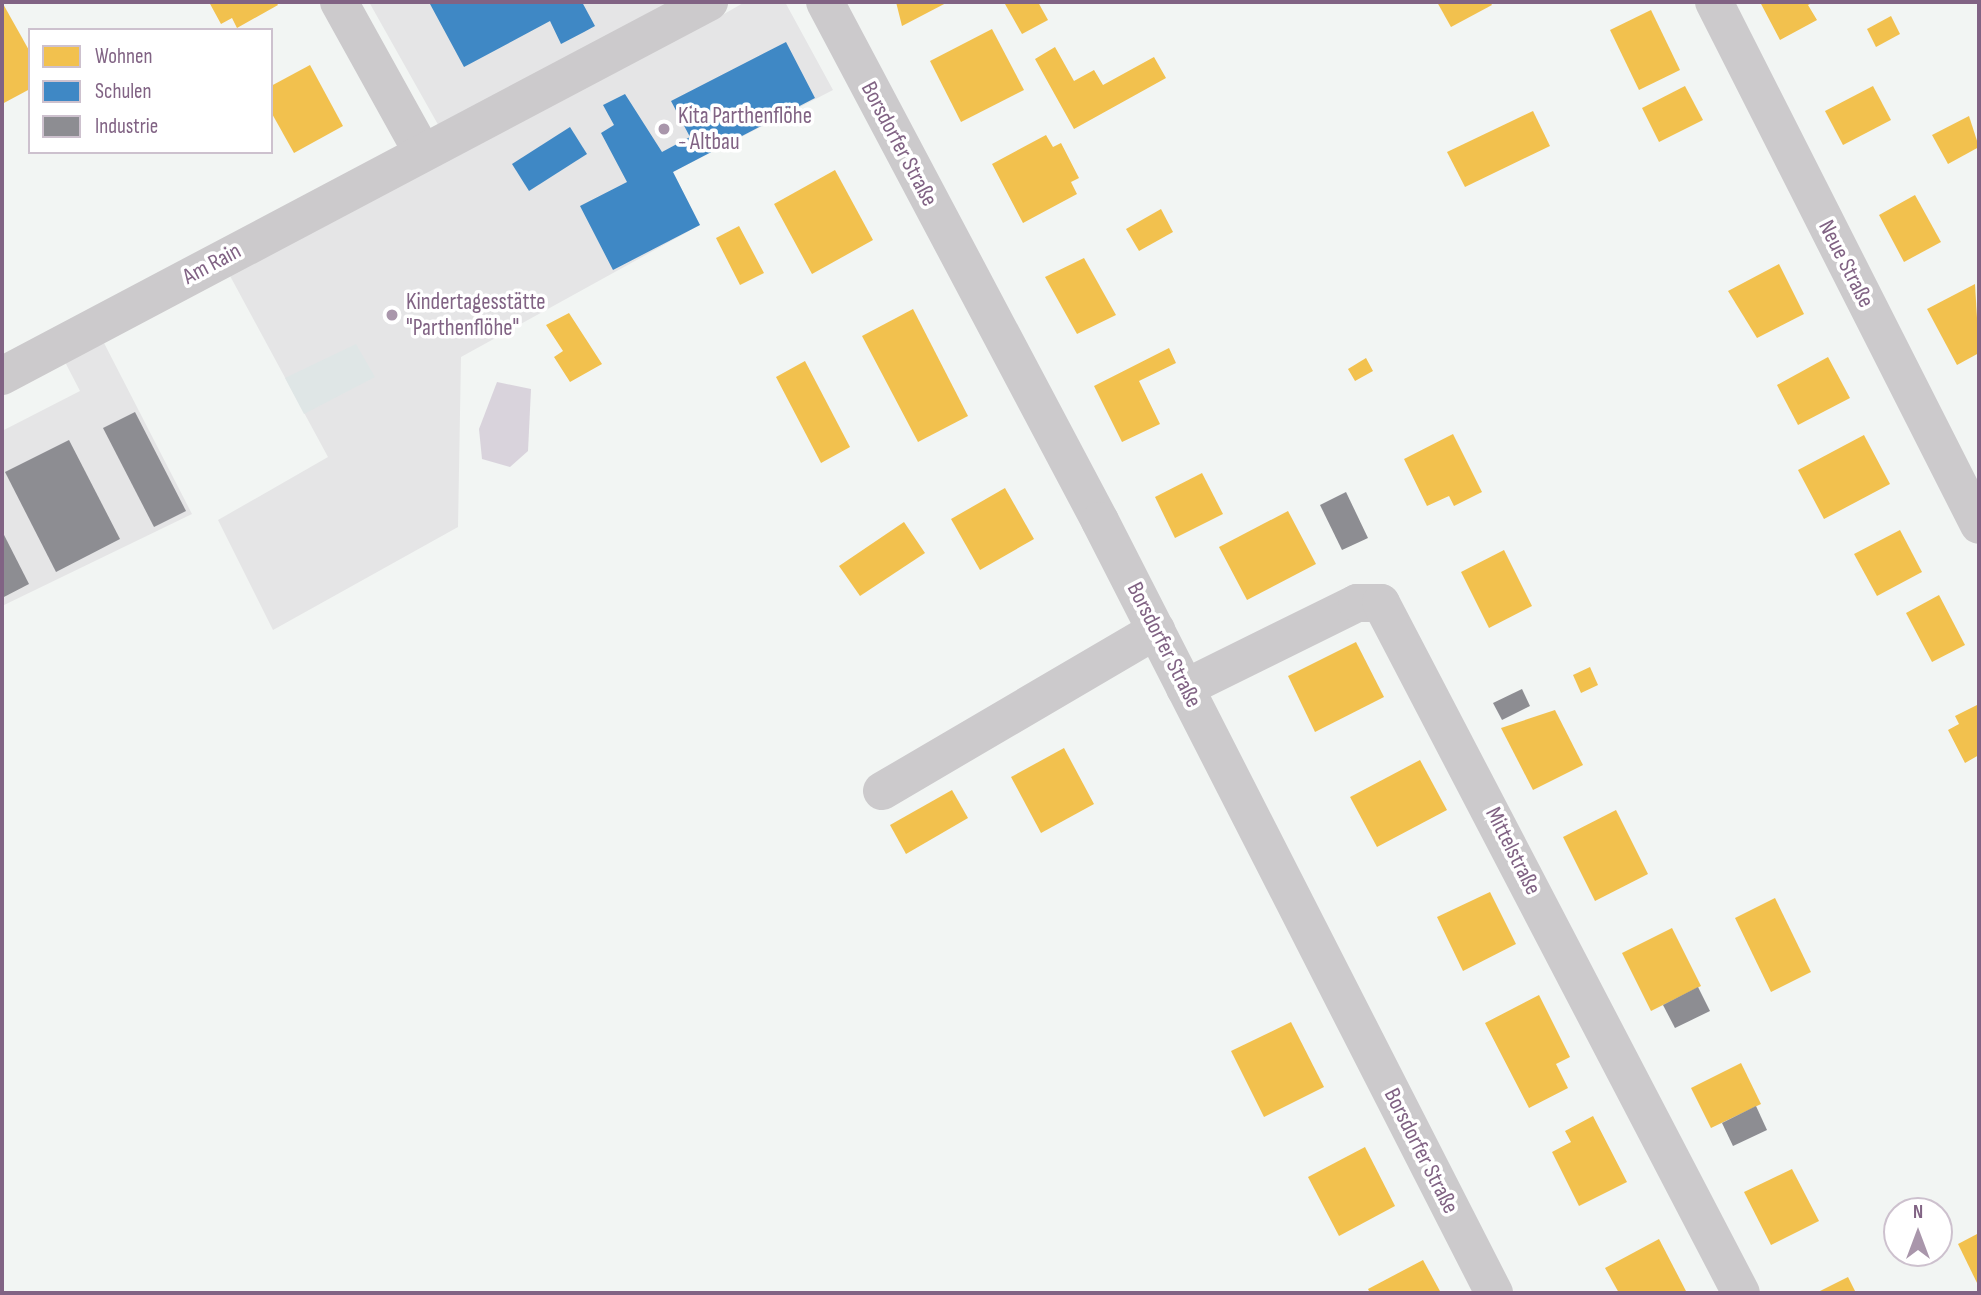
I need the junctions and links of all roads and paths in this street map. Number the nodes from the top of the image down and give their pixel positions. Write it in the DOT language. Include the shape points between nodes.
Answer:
graph roads {
  1 [pos="339,2"];
  2 [pos="709,2"];
  3 [pos="825,2"];
  4 [pos="1714,2"];
  5 [pos="422,152"];
  6 [pos="2,376"];
  7 [pos="1979,525"];
  8 [pos="1156,630"];
  9 [pos="1185,688"];
  10 [pos="882,791"];
  11 [pos="1494,1293"];
  12 [pos="1741,1293"];
  1 -- 5 [label="street"];
  2 -- 5 [label="street, Am Rain"];
  3 -- 8 [label="street, Borsdorfer Straße"];
  4 -- 7 [label="street, Neue Straße"];
  5 -- 6 [label="street, Am Rain"];
  8 -- 9 [label="street, Borsdorfer Straße"];
  8 -- 10 [label="street"];
  9 -- 11 [label="street, Borsdorfer Straße"];
  9 -- 12 [label="street, Mittelstraße" via="1357,603 1381,603"];
}
